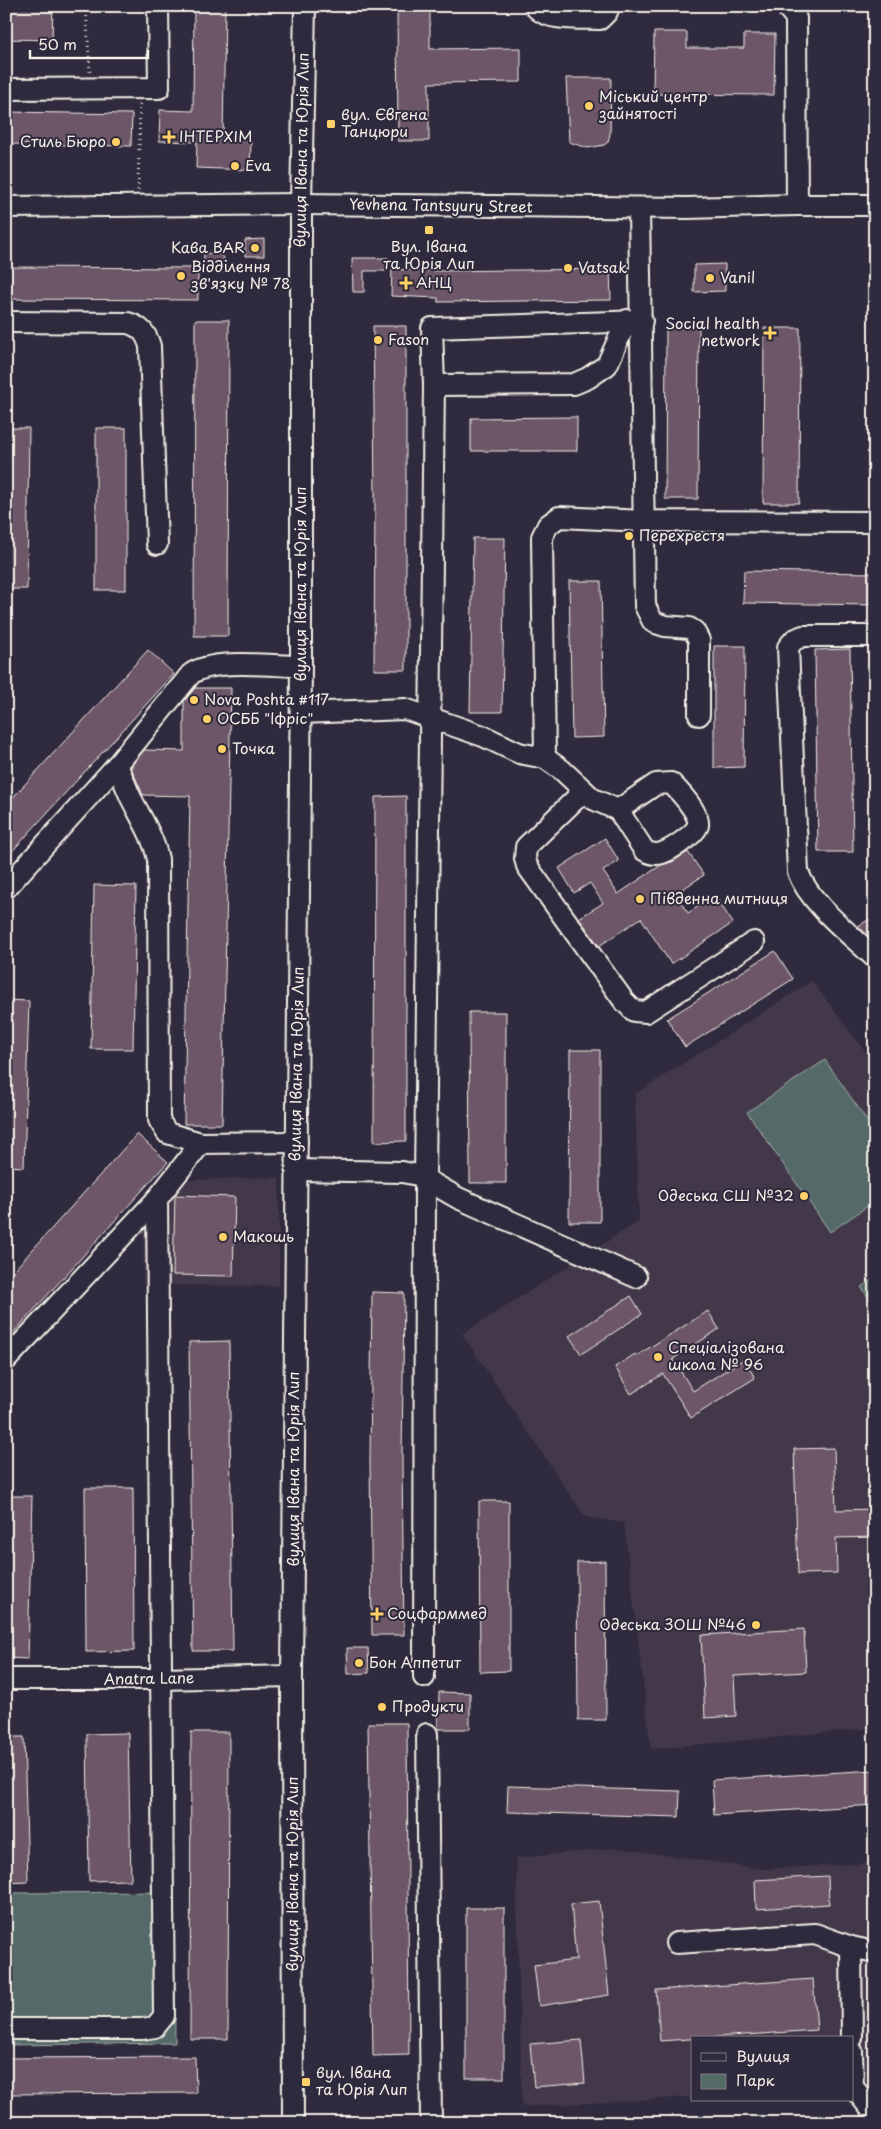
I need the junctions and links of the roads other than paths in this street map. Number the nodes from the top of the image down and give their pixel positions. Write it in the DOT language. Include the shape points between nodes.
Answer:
graph roads {
  1 [pos="158,6"];
  2 [pos="304,6"];
  3 [pos="535,6"];
  4 [pos="609,6"];
  5 [pos="786,6"];
  6 [pos="6,89"];
  7 [pos="301,204"];
  8 [pos="797,205"];
  9 [pos="875,205"];
  10 [pos="6,207"];
  11 [pos="639,208"];
  12 [pos="634,321"];
  13 [pos="6,322"];
  14 [pos="434,385"];
  15 [pos="644,521"];
  16 [pos="875,522"];
  17 [pos="157,544"];
  18 [pos="875,636"];
  19 [pos="301,666"];
  20 [pos="301,713"];
  21 [pos="699,715"];
  22 [pos="428,717"];
  23 [pos="545,758"];
  24 [pos="117,765"];
  25 [pos="584,791"];
  26 [pos="618,810"];
  27 [pos="6,888"];
  28 [pos="754,942"];
  29 [pos="875,958"];
  30 [pos="297,1142"];
  31 [pos="201,1143"];
  32 [pos="296,1170"];
  33 [pos="425,1179"];
  34 [pos="157,1199"];
  35 [pos="636,1277"];
  36 [pos="6,1360"];
  37 [pos="292,1676"];
  38 [pos="424,1677"];
  39 [pos="6,1679"];
  40 [pos="160,1679"];
  41 [pos="427,1734"];
  42 [pos="676,1943"];
  43 [pos="851,1948"];
  44 [pos="875,1952"];
  45 [pos="6,2029"];
  46 [pos="852,2036"];
  47 [pos="854,2088"];
  48 [pos="875,2114"];
  49 [pos="293,2123"];
  50 [pos="431,2123"];
  1 -- 6 [label="street" via="158,88"];
  2 -- 7 [label="street, вулиця Івана та Юрія Лип"];
  3 -- 4 [label="street" via="548,16 600,19"];
  5 -- 8 [label="street" via="796,18"];
  7 -- 10 [label="street, Yevhena Tantsyury Street"];
  7 -- 11 [label="street, Yevhena Tantsyury Street"];
  7 -- 19 [label="street, вулиця Івана та Юрія Лип"];
  8 -- 9 [label="street, Yevhena Tantsyury Street"];
  8 -- 11 [label="street, Yevhena Tantsyury Street"];
  11 -- 12 [label="street"];
  12 -- 14 [label="street" via="607,364 574,384"];
  12 -- 14 [label="street" via="432,328"];
  12 -- 15 [label="street"];
  13 -- 17 [label="street" via="128,323 138,326 147,335"];
  14 -- 22 [label="street"];
  15 -- 16 [label="street"];
  15 -- 21 [label="street" via="645,606 653,622 689,628 699,640"];
  15 -- 23 [label="street" via="559,517 548,525 542,537"];
  18 -- 29 [label="street" via="803,636 788,648 798,872 811,896"];
  19 -- 20 [label="street, вулиця Івана та Юрія Лип"];
  19 -- 24 [label="street" via="216,665 199,669 191,674"];
  20 -- 22 [label="street" via="405,709"];
  20 -- 30 [label="street, вулиця Івана та Юрія Лип"];
  22 -- 23 [label="street" via="483,736 519,754"];
  22 -- 33 [label="street"];
  23 -- 25 [label="street"];
  24 -- 27 [label="street"];
  24 -- 31 [label="street" via="155,845 158,859 159,1120 167,1133"];
  25 -- 26 [label="street" via="593,799"];
  25 -- 28 [label="street" via="526,846 525,858 527,866 634,1011 646,1012"];
  30 -- 31 [label="street"];
  30 -- 32 [label="street, вулиця Івана та Юрія Лип"];
  31 -- 34 [label="street"];
  32 -- 33 [label="street" via="402,1172"];
  32 -- 37 [label="street, вулиця Івана та Юрія Лип"];
  33 -- 35 [label="street" via="458,1198"];
  33 -- 38 [label="street"];
  34 -- 36 [label="street"];
  34 -- 40 [label="street"];
  37 -- 40 [label="street, Anatra Lane"];
  37 -- 49 [label="street, вулиця Івана та Юрія Лип"];
  39 -- 40 [label="street, Anatra Lane"];
  40 -- 45 [label="street" via="164,2016 155,2027"];
  41 -- 50 [label="street"];
  42 -- 43 [label="street" via="815,1934"];
  43 -- 44 [label="street"];
  43 -- 46 [label="street"];
  47 -- 48 [label="street"];
}
